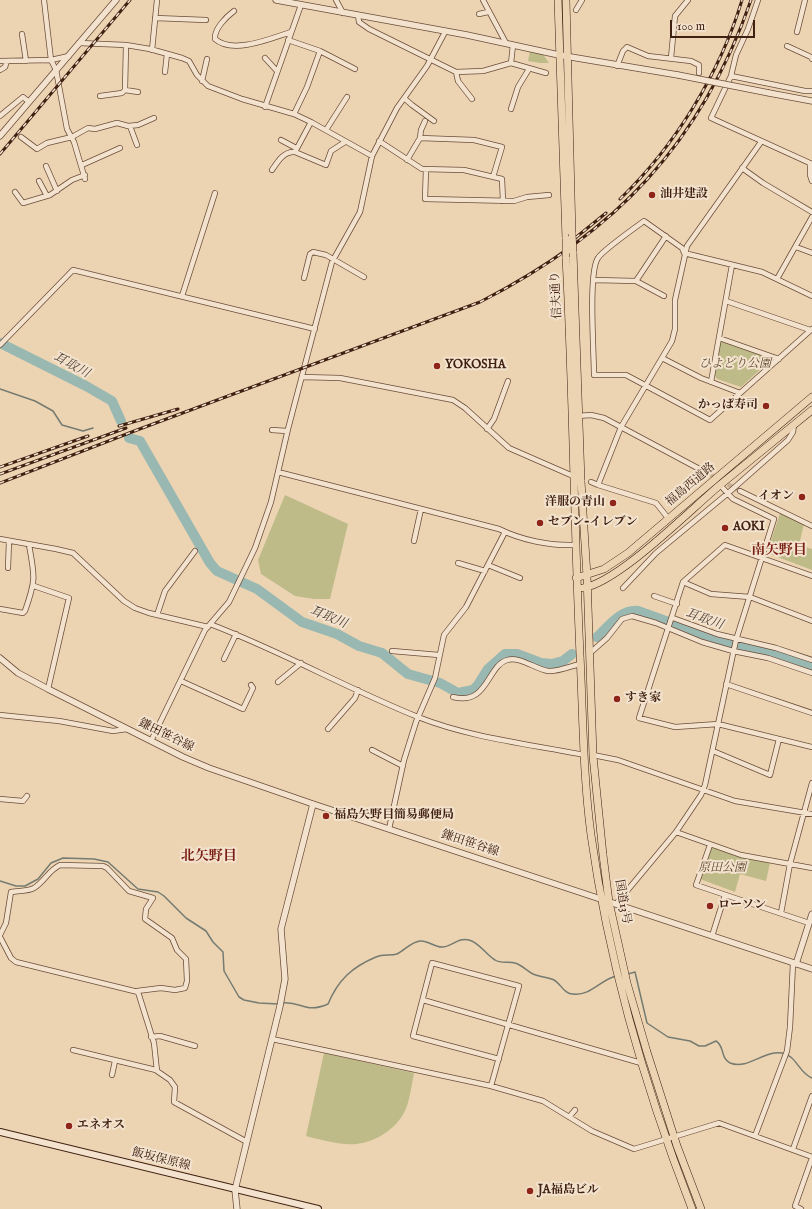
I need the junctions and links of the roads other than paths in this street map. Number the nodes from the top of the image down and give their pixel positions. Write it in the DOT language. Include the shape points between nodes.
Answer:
graph roads {
  1 [pos="44,0"];
  2 [pos="116,0"];
  3 [pos="157,0"];
  4 [pos="276,0"];
  5 [pos="336,0"];
  6 [pos="483,0"];
  7 [pos="558,0"];
  8 [pos="566,0"];
  9 [pos="582,0"];
  10 [pos="688,0"];
  11 [pos="758,0"];
  12 [pos="805,0"];
  13 [pos="301,5"];
  14 [pos="576,10"];
  15 [pos="234,11"];
  16 [pos="488,12"];
  17 [pos="343,13"];
  18 [pos="479,14"];
  19 [pos="358,15"];
  20 [pos="155,18"];
  21 [pos="206,20"];
  22 [pos="291,32"];
  23 [pos="445,32"];
  24 [pos="797,32"];
  25 [pos="22,34"];
  26 [pos="288,40"];
  27 [pos="80,43"];
  28 [pos="506,43"];
  29 [pos="126,45"];
  30 [pos="513,45"];
  31 [pos="787,46"];
  32 [pos="152,50"];
  33 [pos="320,51"];
  34 [pos="167,54"];
  35 [pos="559,55"];
  36 [pos="69,56"];
  37 [pos="568,57"];
  38 [pos="265,58"];
  39 [pos="671,58"];
  40 [pos="207,59"];
  41 [pos="812,59"];
  42 [pos="51,60"];
  43 [pos="0,61"];
  44 [pos="7,61"];
  45 [pos="26,61"];
  46 [pos="430,61"];
  47 [pos="511,63"];
  48 [pos="617,66"];
  49 [pos="355,69"];
  50 [pos="529,69"];
  51 [pos="0,70"];
  52 [pos="56,70"];
  53 [pos="277,71"];
  54 [pos="165,72"];
  55 [pos="456,72"];
  56 [pos="699,72"];
  57 [pos="546,73"];
  58 [pos="731,76"];
  59 [pos="202,81"];
  60 [pos="125,90"];
  61 [pos="812,91"];
  62 [pos="138,92"];
  63 [pos="100,96"];
  64 [pos="346,98"];
  65 [pos="405,99"];
  66 [pos="472,99"];
  67 [pos="812,101"];
  68 [pos="29,102"];
  69 [pos="266,107"];
  70 [pos="511,109"];
  71 [pos="294,114"];
  72 [pos="0,116"];
  73 [pos="154,118"];
  74 [pos="425,121"];
  75 [pos="434,121"];
  76 [pos="311,122"];
  77 [pos="130,126"];
  78 [pos="326,130"];
  79 [pos="0,136"];
  80 [pos="21,137"];
  81 [pos="72,137"];
  82 [pos="420,138"];
  83 [pos="281,140"];
  84 [pos="345,142"];
  85 [pos="379,142"];
  86 [pos="761,142"];
  87 [pos="137,144"];
  88 [pos="120,148"];
  89 [pos="296,150"];
  90 [pos="372,156"];
  91 [pos="407,160"];
  92 [pos="811,164"];
  93 [pos="82,165"];
  94 [pos="46,166"];
  95 [pos="742,168"];
  96 [pos="426,169"];
  97 [pos="272,170"];
  98 [pos="493,177"];
  99 [pos="39,181"];
  100 [pos="812,181"];
  101 [pos="57,191"];
  102 [pos="15,192"];
  103 [pos="216,193"];
  104 [pos="549,195"];
  105 [pos="47,196"];
  106 [pos="503,201"];
  107 [pos="812,212"];
  108 [pos="812,217"];
  109 [pos="666,236"];
  110 [pos="796,247"];
  111 [pos="684,253"];
  112 [pos="812,254"];
  113 [pos="333,260"];
  114 [pos="732,265"];
  115 [pos="364,277"];
  116 [pos="304,278"];
  117 [pos="777,279"];
  118 [pos="594,280"];
  119 [pos="636,281"];
  120 [pos="182,296"];
  121 [pos="664,296"];
  122 [pos="812,296"];
  123 [pos="726,301"];
  124 [pos="315,329"];
  125 [pos="811,330"];
  126 [pos="719,338"];
  127 [pos="0,345"];
  128 [pos="662,358"];
  129 [pos="779,358"];
  130 [pos="302,377"];
  131 [pos="508,381"];
  132 [pos="711,382"];
  133 [pos="645,385"];
  134 [pos="740,393"];
  135 [pos="812,397"];
  136 [pos="812,410"];
  137 [pos="571,416"];
  138 [pos="580,416"];
  139 [pos="794,425"];
  140 [pos="621,427"];
  141 [pos="487,429"];
  142 [pos="272,430"];
  143 [pos="288,430"];
  144 [pos="278,472"];
  145 [pos="705,472"];
  146 [pos="573,476"];
  147 [pos="591,482"];
  148 [pos="598,485"];
  149 [pos="720,485"];
  150 [pos="740,491"];
  151 [pos="727,494"];
  152 [pos="421,509"];
  153 [pos="668,518"];
  154 [pos="812,526"];
  155 [pos="505,532"];
  156 [pos="0,539"];
  157 [pos="9,541"];
  158 [pos="414,541"];
  159 [pos="29,545"];
  160 [pos="575,545"];
  161 [pos="651,545"];
  162 [pos="195,551"];
  163 [pos="656,553"];
  164 [pos="762,557"];
  165 [pos="458,563"];
  166 [pos="488,564"];
  167 [pos="8,568"];
  168 [pos="485,571"];
  169 [pos="587,576"];
  170 [pos="812,576"];
  171 [pos="520,578"];
  172 [pos="576,578"];
  173 [pos="683,582"];
  174 [pos="34,586"];
  175 [pos="588,588"];
  176 [pos="623,588"];
  177 [pos="577,589"];
  178 [pos="654,596"];
  179 [pos="750,597"];
  180 [pos="677,604"];
  181 [pos="0,608"];
  182 [pos="157,615"];
  183 [pos="672,619"];
  184 [pos="812,620"];
  185 [pos="209,625"];
  186 [pos="670,628"];
  187 [pos="236,634"];
  188 [pos="736,639"];
  189 [pos="734,650"];
  190 [pos="392,651"];
  191 [pos="590,653"];
  192 [pos="439,655"];
  193 [pos="0,658"];
  194 [pos="224,658"];
  195 [pos="812,660"];
  196 [pos="301,663"];
  197 [pos="580,664"];
  198 [pos="812,673"];
  199 [pos="181,681"];
  200 [pos="278,682"];
  201 [pos="251,684"];
  202 [pos="726,684"];
  203 [pos="48,689"];
  204 [pos="358,690"];
  205 [pos="453,697"];
  206 [pos="812,713"];
  207 [pos="0,715"];
  208 [pos="418,718"];
  209 [pos="718,724"];
  210 [pos="127,729"];
  211 [pos="328,729"];
  212 [pos="779,739"];
  213 [pos="150,741"];
  214 [pos="812,746"];
  215 [pos="372,750"];
  216 [pos="713,751"];
  217 [pos="584,755"];
  218 [pos="593,755"];
  219 [pos="403,766"];
  220 [pos="812,783"];
  221 [pos="703,791"];
  222 [pos="27,796"];
  223 [pos="0,799"];
  224 [pos="313,804"];
  225 [pos="804,812"];
  226 [pos="812,814"];
  227 [pos="390,829"];
  228 [pos="676,832"];
  229 [pos="710,845"];
  230 [pos="790,864"];
  231 [pos="812,868"];
  232 [pos="725,895"];
  233 [pos="602,900"];
  234 [pos="613,903"];
  235 [pos="781,913"];
  236 [pos="812,914"];
  237 [pos="808,923"];
  238 [pos="0,936"];
  239 [pos="712,936"];
  240 [pos="794,964"];
  241 [pos="812,969"];
  242 [pos="137,991"];
  243 [pos="423,1000"];
  244 [pos="509,1024"];
  245 [pos="151,1037"];
  246 [pos="272,1039"];
  247 [pos="195,1046"];
  248 [pos="73,1050"];
  249 [pos="499,1059"];
  250 [pos="115,1061"];
  251 [pos="641,1063"];
  252 [pos="156,1070"];
  253 [pos="112,1075"];
  254 [pos="491,1086"];
  255 [pos="812,1096"];
  256 [pos="575,1110"];
  257 [pos="569,1117"];
  258 [pos="0,1132"];
  259 [pos="755,1136"];
  260 [pos="675,1137"];
  261 [pos="665,1139"];
  262 [pos="247,1142"];
  263 [pos="792,1149"];
  264 [pos="812,1157"];
  265 [pos="235,1190"];
  266 [pos="237,1209"];
  267 [pos="318,1209"];
  268 [pos="692,1209"];
  269 [pos="701,1209"];
  270 [pos="801,1209"];
  1 -- 42 [label="street"];
  2 -- 27 [label="street"];
  3 -- 20 [label="street"];
  4 -- 13 [label="street"];
  5 -- 17 [label="street"];
  6 -- 16 [label="street"];
  7 -- 35 [label="highway, 信夫通り"];
  8 -- 37 [label="highway, 信夫通り"];
  9 -- 14 [label="street"];
  10 -- 39 [label="street" via="675,16"];
  11 -- 58 [label="street" via="736,55"];
  12 -- 24 [label="street"];
  13 -- 17 [label="street"];
  13 -- 22 [label="street"];
  15 -- 22 [label="street" via="226,17 215,34 216,40 225,44 241,45"];
  16 -- 18 [label="street"];
  16 -- 28 [label="street"];
  17 -- 19 [label="street"];
  19 -- 23 [label="street"];
  19 -- 46 [label="street" via="359,22 369,29"];
  20 -- 21 [label="street"];
  20 -- 32 [label="street"];
  22 -- 26 [label="street"];
  23 -- 28 [label="street"];
  23 -- 46 [label="street"];
  25 -- 45 [label="street"];
  26 -- 33 [label="street"];
  26 -- 53 [label="street"];
  27 -- 29 [label="street"];
  27 -- 36 [label="street"];
  28 -- 30 [label="street"];
  29 -- 32 [label="street"];
  29 -- 60 [label="street"];
  30 -- 35 [label="street"];
  30 -- 47 [label="street"];
  31 -- 41 [label="street"];
  32 -- 34 [label="street"];
  33 -- 49 [label="street"];
  33 -- 71 [label="street"];
  34 -- 54 [label="street"];
  34 -- 59 [label="street" via="189,61"];
  35 -- 37 [label="street"];
  35 -- 137 [label="highway, 信夫通り, bridge"];
  36 -- 42 [label="street"];
  36 -- 52 [label="street"];
  37 -- 48 [label="street"];
  37 -- 138 [label="highway, 信夫通り, bridge"];
  38 -- 53 [label="street"];
  39 -- 48 [label="street" via="648,56 627,47"];
  39 -- 56 [label="street" via="697,63"];
  40 -- 59 [label="street"];
  42 -- 45 [label="street"];
  42 -- 52 [label="street"];
  43 -- 44 [label="street"];
  44 -- 45 [label="street"];
  44 -- 51 [label="street" via="5,67"];
  46 -- 55 [label="street"];
  46 -- 65 [label="street"];
  47 -- 50 [label="street"];
  47 -- 55 [label="street" via="483,71"];
  48 -- 67 [label="street, bridge"];
  50 -- 57 [label="street"];
  50 -- 70 [label="street" via="518,87"];
  52 -- 68 [label="street"];
  52 -- 81 [label="street" via="67,129"];
  53 -- 69 [label="street"];
  55 -- 66 [label="street" via="458,81"];
  58 -- 61 [label="street"];
  58 -- 86 [label="street" via="711,118"];
  59 -- 69 [label="street" via="215,90"];
  60 -- 62 [label="street"];
  60 -- 63 [label="street" via="122,93"];
  64 -- 78 [label="street"];
  65 -- 75 [label="street"];
  65 -- 85 [label="street" via="397,108"];
  68 -- 72 [label="street" via="23,97"];
  68 -- 79 [label="street"];
  69 -- 71 [label="street"];
  71 -- 76 [label="street"];
  73 -- 77 [label="street" via="144,124"];
  74 -- 82 [label="street"];
  76 -- 78 [label="street"];
  76 -- 89 [label="street"];
  77 -- 81 [label="street" via="117,123 95,129 88,128"];
  77 -- 87 [label="street"];
  78 -- 84 [label="street"];
  80 -- 81 [label="street" via="37,148 47,142"];
  81 -- 93 [label="street"];
  82 -- 91 [label="street"];
  82 -- 98 [label="street" via="474,140 502,147"];
  83 -- 89 [label="street"];
  84 -- 89 [label="street" via="331,151 326,166"];
  84 -- 90 [label="street"];
  85 -- 90 [label="street"];
  85 -- 91 [label="street"];
  86 -- 92 [label="street"];
  86 -- 95 [label="street"];
  88 -- 93 [label="street"];
  89 -- 97 [label="street" via="282,156"];
  90 -- 113 [label="street" via="360,212"];
  91 -- 96 [label="street"];
  92 -- 100 [label="street"];
  93 -- 101 [label="street" via="85,177 72,180"];
  94 -- 101 [label="street"];
  95 -- 107 [label="street"];
  95 -- 111 [label="street" via="686,246"];
  96 -- 98 [label="street" via="464,170"];
  96 -- 106 [label="street" via="425,199"];
  98 -- 106 [label="street" via="502,179"];
  99 -- 105 [label="street"];
  101 -- 105 [label="street"];
  102 -- 105 [label="street" via="23,203"];
  103 -- 120 [label="street"];
  104 -- 106 [label="street"];
  108 -- 110 [label="street"];
  109 -- 111 [label="street" via="682,248"];
  109 -- 118 [label="street" via="644,221 598,257"];
  109 -- 119 [label="street"];
  110 -- 112 [label="street"];
  110 -- 117 [label="street"];
  111 -- 114 [label="street"];
  111 -- 128 [label="street" via="675,300 674,333"];
  113 -- 115 [label="street"];
  113 -- 116 [label="street" via="326,255 313,252 310,254"];
  113 -- 124 [label="street"];
  114 -- 117 [label="street" via="762,272"];
  114 -- 123 [label="street"];
  117 -- 122 [label="street"];
  118 -- 119 [label="street"];
  118 -- 133 [label="street" via="594,375 626,375"];
  119 -- 121 [label="street"];
  120 -- 124 [label="street"];
  120 -- 127 [label="street" via="73,270"];
  123 -- 125 [label="street"];
  123 -- 126 [label="street"];
  124 -- 130 [label="street"];
  125 -- 129 [label="street"];
  126 -- 129 [label="street"];
  126 -- 132 [label="street"];
  128 -- 132 [label="street"];
  128 -- 133 [label="street"];
  129 -- 134 [label="street"];
  130 -- 141 [label="street" via="340,378 447,398 465,408"];
  130 -- 143 [label="street"];
  131 -- 141 [label="street" via="494,419"];
  132 -- 134 [label="street"];
  133 -- 134 [label="street" via="710,420"];
  133 -- 140 [label="street"];
  135 -- 153 [label="highway, 福島西道路"];
  136 -- 139 [label="highway, 福島西道路"];
  137 -- 138 [label="street"];
  137 -- 146 [label="highway, 信夫通り"];
  138 -- 140 [label="street" via="600,416"];
  138 -- 169 [label="highway, 信夫通り"];
  139 -- 149 [label="highway, 福島西道路"];
  139 -- 151 [label="street" via="788,440"];
  140 -- 145 [label="street"];
  140 -- 148 [label="street"];
  141 -- 146 [label="street" via="509,448"];
  142 -- 143 [label="street"];
  143 -- 144 [label="street"];
  144 -- 152 [label="street"];
  144 -- 185 [label="street" via="255,548 229,602"];
  146 -- 160 [label="highway, 信夫通り"];
  147 -- 148 [label="street"];
  148 -- 153 [label="street" via="656,503"];
  149 -- 151 [label="street"];
  149 -- 161 [label="highway, 福島西道路"];
  150 -- 154 [label="street"];
  151 -- 163 [label="street"];
  151 -- 164 [label="street" via="774,519"];
  152 -- 155 [label="street"];
  152 -- 158 [label="street"];
  153 -- 169 [label="highway, 福島西道路" via="610,565"];
  155 -- 160 [label="street" via="558,546"];
  155 -- 166 [label="street"];
  156 -- 157 [label="street"];
  157 -- 159 [label="street"];
  157 -- 167 [label="street"];
  159 -- 174 [label="street" via="35,574"];
  159 -- 182 [label="street" via="73,553 124,601 135,608"];
  160 -- 172 [label="highway, 信夫通り"];
  161 -- 163 [label="street"];
  161 -- 175 [label="highway, 福島西道路" via="632,561"];
  162 -- 182 [label="street" via="165,591"];
  163 -- 176 [label="street"];
  164 -- 170 [label="street"];
  164 -- 173 [label="street" via="725,545"];
  164 -- 179 [label="street"];
  165 -- 168 [label="street"];
  166 -- 168 [label="street"];
  166 -- 171 [label="street"];
  168 -- 192 [label="street" via="466,607 444,635"];
  169 -- 172 [label="highway, 福島西道路"];
  169 -- 175 [label="highway, 信夫通り"];
  172 -- 177 [label="highway, 信夫通り"];
  173 -- 179 [label="street" via="711,594"];
  173 -- 180 [label="street"];
  174 -- 181 [label="street" via="23,613"];
  174 -- 203 [label="street" via="68,598"];
  175 -- 177 [label="highway, 福島西道路"];
  175 -- 191 [label="highway, 国道13号"];
  177 -- 197 [label="highway, 国道13号"];
  178 -- 180 [label="street"];
  179 -- 184 [label="street"];
  179 -- 188 [label="street"];
  180 -- 183 [label="street"];
  182 -- 185 [label="street"];
  183 -- 186 [label="street"];
  183 -- 188 [label="street"];
  185 -- 187 [label="street"];
  185 -- 199 [label="street"];
  186 -- 189 [label="street"];
  186 -- 191 [label="street" via="636,617 626,617"];
  186 -- 209 [label="street" via="639,718 675,727"];
  187 -- 194 [label="street"];
  187 -- 196 [label="street"];
  188 -- 189 [label="street"];
  188 -- 195 [label="street"];
  189 -- 198 [label="street"];
  189 -- 202 [label="street"];
  190 -- 192 [label="street"];
  191 -- 218 [label="highway, 国道13号"];
  192 -- 208 [label="street" via="435,678"];
  193 -- 203 [label="street, 鎌田笹谷線"];
  196 -- 200 [label="street"];
  196 -- 204 [label="street"];
  197 -- 205 [label="street" via="549,671 507,660 474,695"];
  197 -- 217 [label="highway, 国道13号"];
  199 -- 201 [label="street" via="243,709 253,688"];
  199 -- 213 [label="street"];
  202 -- 206 [label="street"];
  202 -- 209 [label="street"];
  203 -- 210 [label="street, 鎌田笹谷線"];
  204 -- 208 [label="street"];
  204 -- 211 [label="street" via="355,698"];
  207 -- 210 [label="street" via="58,721 113,731"];
  208 -- 217 [label="street" via="467,733"];
  208 -- 219 [label="street"];
  209 -- 212 [label="street"];
  209 -- 216 [label="street"];
  210 -- 213 [label="street, 鎌田笹谷線"];
  212 -- 214 [label="street"];
  212 -- 216 [label="street" via="770,775"];
  213 -- 224 [label="street, 鎌田笹谷線" via="194,763"];
  215 -- 219 [label="street"];
  216 -- 221 [label="street"];
  217 -- 233 [label="highway, 国道13号" via="591,835"];
  218 -- 221 [label="street" via="618,760"];
  218 -- 234 [label="highway, 国道13号" via="595,793"];
  219 -- 227 [label="street"];
  220 -- 225 [label="street"];
  221 -- 225 [label="street" via="753,805"];
  221 -- 228 [label="street"];
  222 -- 223 [label="street" via="19,801"];
  224 -- 227 [label="street, 鎌田笹谷線"];
  224 -- 246 [label="street" via="281,929 285,971"];
  225 -- 226 [label="street"];
  225 -- 230 [label="street"];
  227 -- 233 [label="street, 鎌田笹谷線"];
  228 -- 229 [label="street"];
  228 -- 234 [label="street"];
  229 -- 230 [label="street" via="741,855"];
  229 -- 232 [label="street" via="696,885"];
  230 -- 231 [label="street"];
  230 -- 235 [label="street"];
  232 -- 235 [label="street"];
  232 -- 239 [label="street"];
  233 -- 234 [label="street, 鎌田笹谷線"];
  233 -- 251 [label="highway, 国道13号" via="620,990"];
  234 -- 239 [label="street, 鎌田笹谷線"];
  234 -- 260 [label="highway, 国道13号" via="627,983"];
  235 -- 237 [label="street"];
  236 -- 237 [label="street"];
  237 -- 240 [label="street"];
  238 -- 242 [label="street" via="11,958 16,962"];
  238 -- 242 [label="street" via="7,919 11,892 35,888 60,865 103,866 130,891 153,898 146,909 145,919 172,938 177,950 186,959 187,982 184,988"];
  239 -- 240 [label="street, 鎌田笹谷線"];
  240 -- 241 [label="street, 鎌田笹谷線"];
  240 -- 259 [label="street" via="787,1051"];
  242 -- 245 [label="street"];
  243 -- 244 [label="street"];
  243 -- 244 [label="street" via="432,963 512,984 519,986"];
  243 -- 249 [label="street" via="412,1036"];
  244 -- 249 [label="street"];
  244 -- 251 [label="street"];
  245 -- 247 [label="street" via="160,1036"];
  245 -- 252 [label="street"];
  246 -- 254 [label="street"];
  246 -- 262 [label="street"];
  248 -- 250 [label="street"];
  249 -- 254 [label="street"];
  250 -- 252 [label="street"];
  250 -- 253 [label="street"];
  251 -- 261 [label="highway, 国道13号"];
  252 -- 262 [label="street" via="175,1087 176,1105"];
  254 -- 257 [label="street" via="543,1101"];
  255 -- 263 [label="street"];
  256 -- 257 [label="street"];
  257 -- 261 [label="street" via="634,1149"];
  258 -- 265 [label="main road, 飯坂保原線"];
  259 -- 260 [label="street" via="719,1123"];
  259 -- 263 [label="street"];
  260 -- 261 [label="street"];
  260 -- 269 [label="highway, 国道13号"];
  261 -- 268 [label="highway, 国道13号"];
  262 -- 265 [label="street"];
  263 -- 264 [label="street"];
  264 -- 270 [label="street" via="794,1206"];
  265 -- 266 [label="street"];
  265 -- 267 [label="main road, 飯坂保原線"];
}
